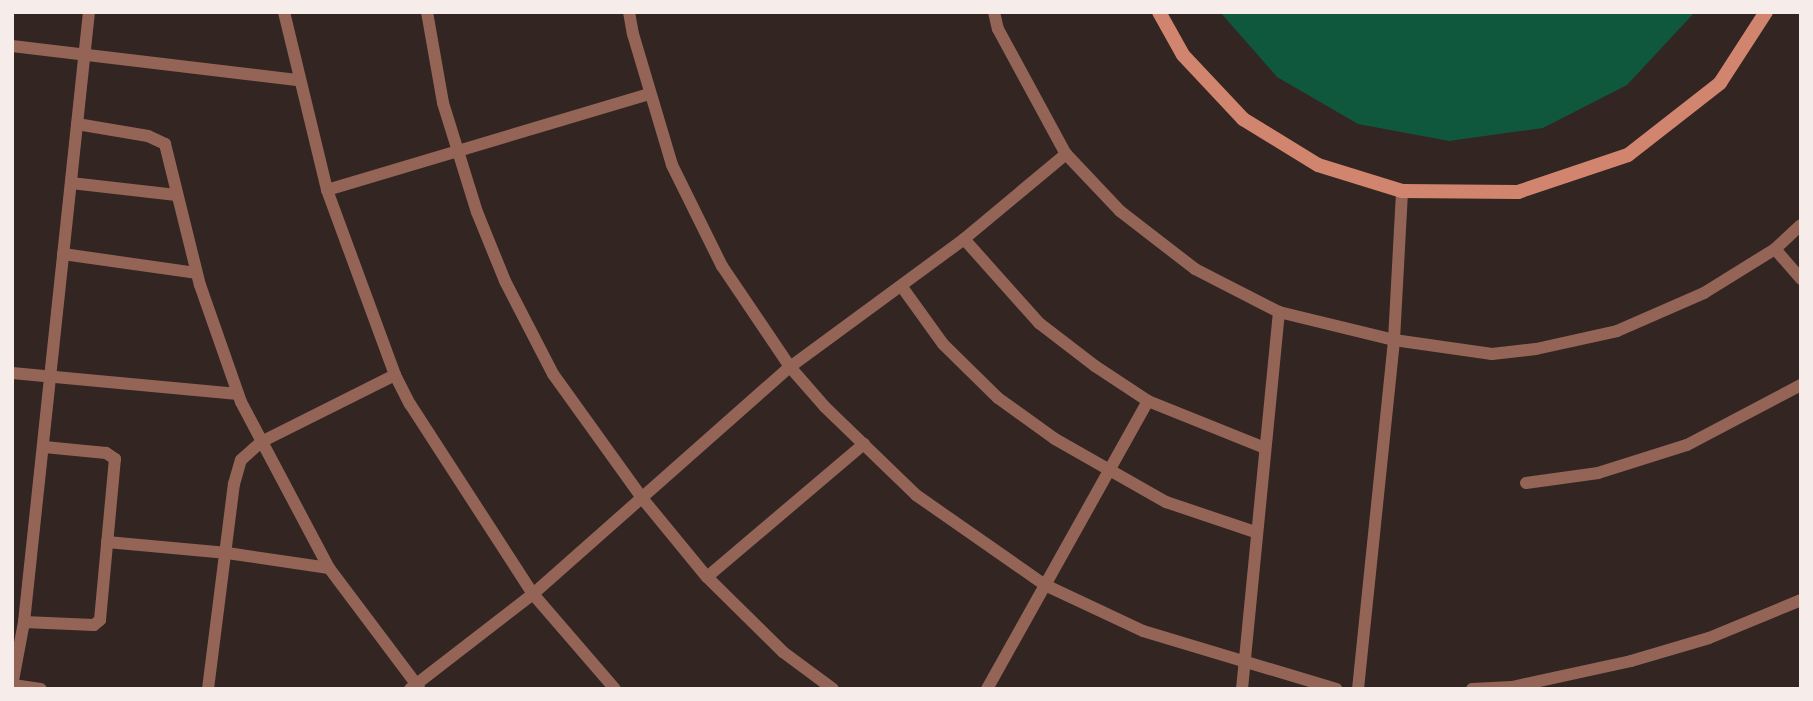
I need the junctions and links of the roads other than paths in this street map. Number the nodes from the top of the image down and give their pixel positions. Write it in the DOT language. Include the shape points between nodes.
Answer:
graph roads {
  1 [pos="89,12"];
  2 [pos="284,12"];
  3 [pos="427,12"];
  4 [pos="629,12"];
  5 [pos="994,12"];
  6 [pos="1159,12"];
  7 [pos="1766,12"];
  8 [pos="12,46"];
  9 [pos="85,56"];
  10 [pos="299,80"];
  11 [pos="650,94"];
  12 [pos="77,124"];
  13 [pos="459,151"];
  14 [pos="1066,154"];
  15 [pos="71,183"];
  16 [pos="327,190"];
  17 [pos="1402,191"];
  18 [pos="176,195"];
  19 [pos="1801,225"];
  20 [pos="964,239"];
  21 [pos="1776,248"];
  22 [pos="63,254"];
  23 [pos="197,273"];
  24 [pos="1801,279"];
  25 [pos="902,286"];
  26 [pos="1279,312"];
  27 [pos="1394,340"];
  28 [pos="790,367"];
  29 [pos="12,373"];
  30 [pos="395,375"];
  31 [pos="50,376"];
  32 [pos="1801,385"];
  33 [pos="238,394"];
  34 [pos="1148,401"];
  35 [pos="261,442"];
  36 [pos="864,444"];
  37 [pos="44,447"];
  38 [pos="1265,448"];
  39 [pos="1107,470"];
  40 [pos="1526,483"];
  41 [pos="642,498"];
  42 [pos="1255,532"];
  43 [pos="107,542"];
  44 [pos="227,553"];
  45 [pos="329,568"];
  46 [pos="707,577"];
  47 [pos="1045,585"];
  48 [pos="533,594"];
  49 [pos="1801,600"];
  50 [pos="24,622"];
  51 [pos="1245,664"];
  52 [pos="13,686"];
  53 [pos="415,687"];
  54 [pos="41,689"];
  55 [pos="208,689"];
  56 [pos="615,689"];
  57 [pos="833,689"];
  58 [pos="987,689"];
  59 [pos="1242,689"];
  60 [pos="1336,689"];
  61 [pos="1358,689"];
  62 [pos="1472,689"];
  1 -- 9 [label="street"];
  2 -- 10 [label="street"];
  3 -- 13 [label="street" via="443,103"];
  4 -- 11 [label="street"];
  5 -- 14 [label="street" via="998,29"];
  6 -- 17 [label="street" via="1183,55 1243,119 1318,165"];
  7 -- 17 [label="street" via="1720,83 1628,155 1518,192"];
  8 -- 9 [label="street"];
  9 -- 10 [label="street"];
  9 -- 12 [label="street"];
  10 -- 16 [label="street"];
  11 -- 13 [label="street"];
  11 -- 28 [label="street" via="672,165 722,266"];
  12 -- 15 [label="street"];
  12 -- 18 [label="street" via="162,141"];
  13 -- 16 [label="street"];
  13 -- 41 [label="street" via="477,212 538,346"];
  14 -- 20 [label="street"];
  14 -- 26 [label="street" via="1120,211 1195,270"];
  15 -- 18 [label="street"];
  15 -- 22 [label="street"];
  16 -- 30 [label="street"];
  17 -- 27 [label="street"];
  18 -- 23 [label="street"];
  19 -- 21 [label="street"];
  20 -- 25 [label="street"];
  20 -- 34 [label="street" via="1040,323"];
  21 -- 24 [label="street"];
  21 -- 27 [label="street" via="1704,293 1618,331 1492,354"];
  22 -- 23 [label="street"];
  22 -- 31 [label="street"];
  23 -- 33 [label="street"];
  25 -- 28 [label="street"];
  25 -- 39 [label="street" via="943,344 998,398"];
  26 -- 27 [label="street"];
  26 -- 38 [label="street"];
  27 -- 61 [label="street"];
  28 -- 36 [label="street"];
  28 -- 41 [label="street"];
  29 -- 31 [label="street"];
  30 -- 35 [label="street"];
  30 -- 48 [label="street"];
  31 -- 33 [label="street"];
  31 -- 37 [label="street"];
  32 -- 40 [label="street" via="1687,444 1598,473"];
  33 -- 35 [label="street"];
  34 -- 38 [label="street"];
  34 -- 39 [label="street"];
  35 -- 44 [label="street" via="238,466"];
  35 -- 45 [label="street"];
  36 -- 46 [label="street"];
  36 -- 47 [label="street" via="916,495"];
  37 -- 43 [label="street" via="106,453 114,458"];
  37 -- 50 [label="street"];
  38 -- 42 [label="street"];
  39 -- 42 [label="street" via="1166,502"];
  39 -- 47 [label="street"];
  41 -- 46 [label="street"];
  41 -- 48 [label="street"];
  42 -- 51 [label="street"];
  43 -- 44 [label="street"];
  43 -- 50 [label="street" via="99,624"];
  44 -- 45 [label="street"];
  44 -- 55 [label="street"];
  45 -- 53 [label="street"];
  46 -- 57 [label="street" via="783,652"];
  47 -- 51 [label="street" via="1143,631"];
  47 -- 58 [label="street"];
  48 -- 53 [label="street"];
  48 -- 56 [label="street"];
  49 -- 62 [label="street" via="1709,638 1630,662 1512,687"];
  50 -- 52 [label="street"];
  51 -- 59 [label="street"];
  51 -- 60 [label="street"];
  52 -- 54 [label="street"];
}
